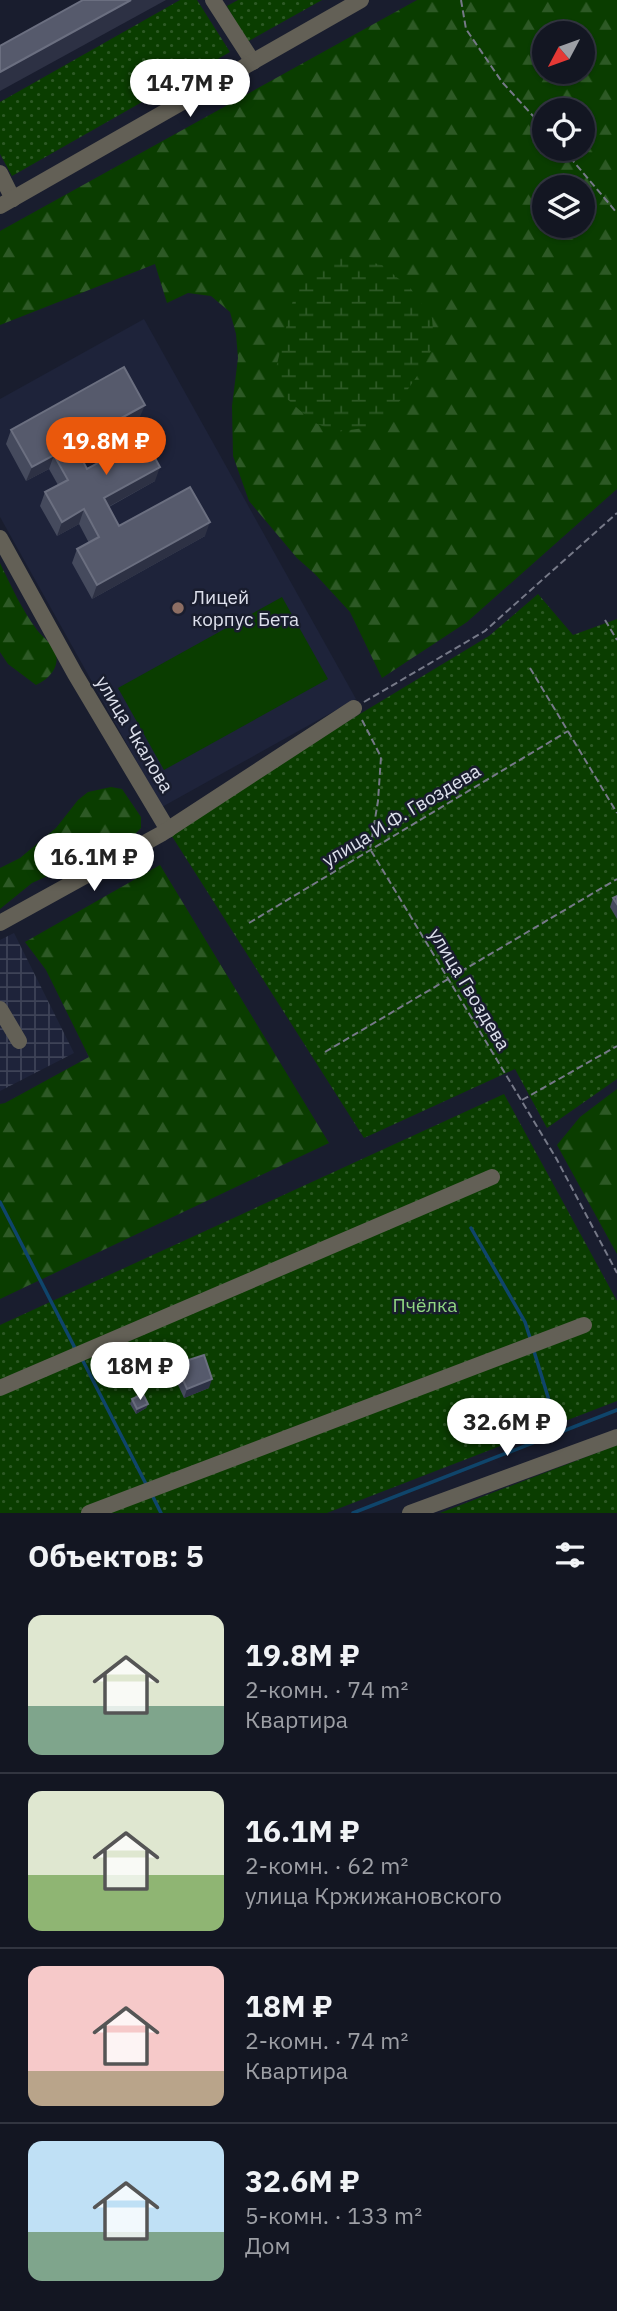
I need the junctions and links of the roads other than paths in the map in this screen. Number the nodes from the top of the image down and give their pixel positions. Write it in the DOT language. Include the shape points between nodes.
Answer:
graph roads {
  1 [pos="213,0"];
  2 [pos="361,0"];
  3 [pos="253,62"];
  4 [pos="0,173"];
  5 [pos="7,203"];
  6 [pos="0,538"];
  7 [pos="354,708"];
  8 [pos="168,830"];
  9 [pos="0,923"];
  10 [pos="0,1009"];
  11 [pos="19,1041"];
  12 [pos="492,1177"];
  13 [pos="584,1325"];
  14 [pos="0,1388"];
  15 [pos="617,1437"];
  16 [pos="89,1513"];
  17 [pos="410,1513"];
  1 -- 3 [label="street"];
  2 -- 3 [label="street"];
  3 -- 5 [label="street"];
  4 -- 5 [label="street"];
  6 -- 8 [label="street, улица Чкалова"];
  7 -- 8 [label="street"];
  8 -- 9 [label="street"];
  10 -- 11 [label="street"];
  12 -- 14 [label="street"];
  13 -- 16 [label="street"];
  15 -- 17 [label="street"];
}
